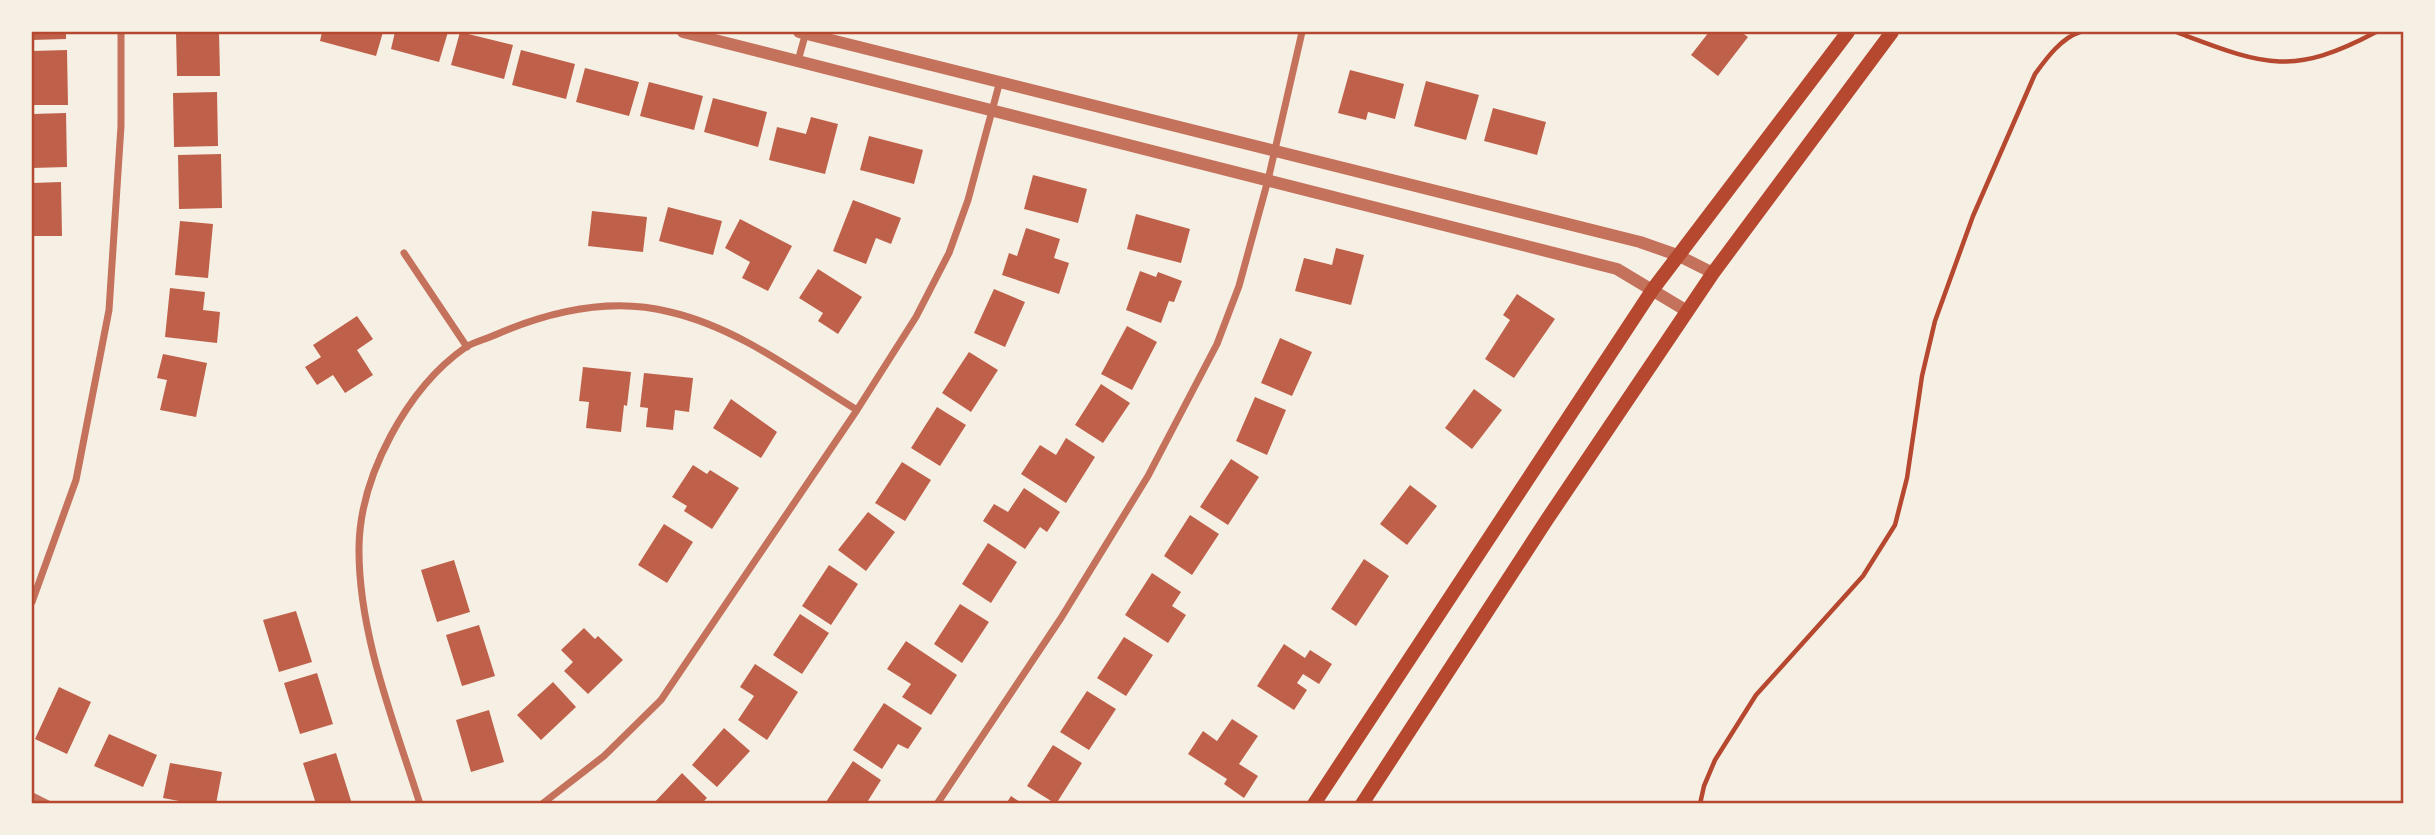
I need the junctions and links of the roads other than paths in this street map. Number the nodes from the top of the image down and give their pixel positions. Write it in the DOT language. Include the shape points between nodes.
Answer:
graph roads {
  1 [pos="121,32"];
  2 [pos="684,32"];
  3 [pos="804,32"];
  4 [pos="1302,32"];
  5 [pos="1848,32"];
  6 [pos="1892,32"];
  7 [pos="799,61"];
  8 [pos="1000,81"];
  9 [pos="993,111"];
  10 [pos="1275,151"];
  11 [pos="1268,180"];
  12 [pos="404,254"];
  13 [pos="1677,255"];
  14 [pos="1713,273"];
  15 [pos="1653,289"];
  16 [pos="1687,311"];
  17 [pos="467,347"];
  18 [pos="857,410"];
  19 [pos="32,602"];
  20 [pos="32,796"];
  21 [pos="48,803"];
  22 [pos="420,803"];
  23 [pos="542,803"];
  24 [pos="937,803"];
  25 [pos="1314,803"];
  26 [pos="1362,803"];
  1 -- 19 [label="street" via="121,126 109,310 76,480"];
  2 -- 7 [label="street"];
  3 -- 7 [label="street"];
  3 -- 8 [label="street"];
  4 -- 10 [label="street"];
  5 -- 13 [label="main road"];
  6 -- 14 [label="main road"];
  7 -- 9 [label="street"];
  8 -- 9 [label="street"];
  8 -- 10 [label="street"];
  9 -- 11 [label="street"];
  9 -- 18 [label="street" via="949,254 916,317"];
  10 -- 11 [label="street"];
  10 -- 13 [label="street"];
  11 -- 15 [label="street" via="1617,269"];
  11 -- 24 [label="street" via="1229,317 1148,476 1061,618"];
  12 -- 17 [label="street"];
  13 -- 14 [label="street"];
  13 -- 15 [label="main road"];
  14 -- 16 [label="main road"];
  15 -- 16 [label="street"];
  15 -- 25 [label="main road"];
  16 -- 26 [label="main road"];
  17 -- 18 [label="street" via="570,310 624,305 667,311 699,319 739,338"];
  17 -- 22 [label="street" via="424,385 395,426 365,503 359,544 366,627"];
  18 -- 23 [label="street" via="660,701 604,757"];
  20 -- 21 [label="street"];
}
